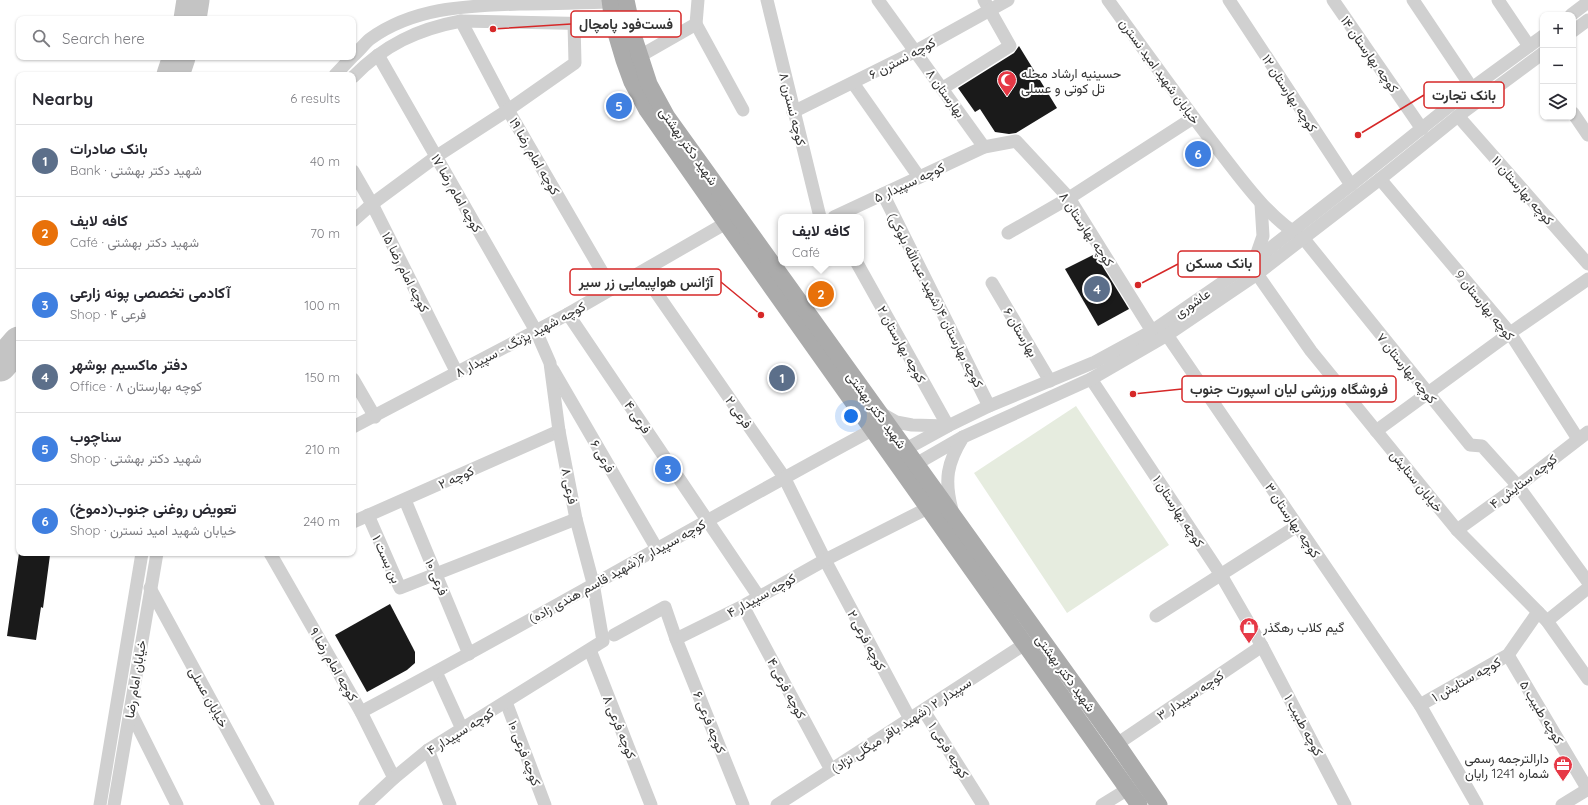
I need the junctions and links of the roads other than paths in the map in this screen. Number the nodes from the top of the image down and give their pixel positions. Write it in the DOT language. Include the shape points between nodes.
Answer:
graph roads {
  1 [pos="698,0"];
  2 [pos="767,0"];
  3 [pos="878,0"];
  4 [pos="1008,0"];
  5 [pos="1108,0"];
  6 [pos="1229,0"];
  7 [pos="1333,0"];
  8 [pos="1413,0"];
  9 [pos="1498,0"];
  10 [pos="619,3"];
  11 [pos="1582,3"];
  12 [pos="499,5"];
  13 [pos="986,5"];
  14 [pos="1574,12"];
  15 [pos="1588,20"];
  16 [pos="461,21"];
  17 [pos="500,23"];
  18 [pos="574,23"];
  19 [pos="613,23"];
  20 [pos="696,24"];
  21 [pos="1576,29"];
  22 [pos="1540,38"];
  23 [pos="1529,46"];
  24 [pos="916,52"];
  25 [pos="356,54"];
  26 [pos="378,55"];
  27 [pos="640,56"];
  28 [pos="350,60"];
  29 [pos="1540,61"];
  30 [pos="338,72"];
  31 [pos="356,74"];
  32 [pos="853,83"];
  33 [pos="943,88"];
  34 [pos="1472,88"];
  35 [pos="508,110"];
  36 [pos="744,110"];
  37 [pos="793,112"];
  38 [pos="1458,116"];
  39 [pos="1576,117"];
  40 [pos="1193,118"];
  41 [pos="1422,129"];
  42 [pos="1588,135"];
  43 [pos="984,147"];
  44 [pos="437,156"];
  45 [pos="356,176"];
  46 [pos="919,177"];
  47 [pos="1380,179"];
  48 [pos="1351,185"];
  49 [pos="883,194"];
  50 [pos="1068,198"];
  51 [pos="372,204"];
  52 [pos="1261,204"];
  53 [pos="819,214"];
  54 [pos="840,214"];
  55 [pos="356,218"];
  56 [pos="726,223"];
  57 [pos="1292,232"];
  58 [pos="1008,233"];
  59 [pos="1304,239"];
  60 [pos="776,259"];
  61 [pos="1255,260"];
  62 [pos="1588,264"];
  63 [pos="781,266"];
  64 [pos="860,266"];
  65 [pos="642,272"];
  66 [pos="1257,274"];
  67 [pos="1588,279"];
  68 [pos="992,283"];
  69 [pos="612,289"];
  70 [pos="568,314"];
  71 [pos="536,331"];
  72 [pos="1152,331"];
  73 [pos="1510,333"];
  74 [pos="1167,335"];
  75 [pos="550,363"];
  76 [pos="457,373"];
  77 [pos="1092,379"];
  78 [pos="1050,381"];
  79 [pos="356,384"];
  80 [pos="1428,393"];
  81 [pos="989,406"];
  82 [pos="879,412"];
  83 [pos="967,416"];
  84 [pos="375,417"];
  85 [pos="356,426"];
  86 [pos="948,426"];
  87 [pos="872,430"];
  88 [pos="559,431"];
  89 [pos="1376,431"];
  90 [pos="969,434"];
  91 [pos="1583,435"];
  92 [pos="906,449"];
  93 [pos="916,464"];
  94 [pos="898,465"];
  95 [pos="784,477"];
  96 [pos="1518,486"];
  97 [pos="405,500"];
  98 [pos="928,508"];
  99 [pos="368,515"];
  100 [pos="953,516"];
  101 [pos="576,519"];
  102 [pos="708,520"];
  103 [pos="356,521"];
  104 [pos="1297,526"];
  105 [pos="1457,530"];
  106 [pos="657,549"];
  107 [pos="142,556"];
  108 [pos="156,556"];
  109 [pos="274,556"];
  110 [pos="825,560"];
  111 [pos="436,573"];
  112 [pos="1221,575"];
  113 [pos="1588,582"];
  114 [pos="593,583"];
  115 [pos="150,588"];
  116 [pos="1588,588"];
  117 [pos="760,597"];
  118 [pos="743,606"];
  119 [pos="1156,616"];
  120 [pos="1542,616"];
  121 [pos="608,638"];
  122 [pos="676,639"];
  123 [pos="1025,644"];
  124 [pos="1262,646"];
  125 [pos="590,650"];
  126 [pos="469,654"];
  127 [pos="1508,655"];
  128 [pos="436,672"];
  129 [pos="1588,679"];
  130 [pos="506,702"];
  131 [pos="1420,705"];
  132 [pos="130,711"];
  133 [pos="924,711"];
  134 [pos="361,712"];
  135 [pos="910,719"];
  136 [pos="462,729"];
  137 [pos="1118,744"];
  138 [pos="428,750"];
  139 [pos="831,770"];
  140 [pos="394,778"];
  141 [pos="1128,789"];
  142 [pos="1588,789"];
  143 [pos="100,805"];
  144 [pos="114,805"];
  145 [pos="177,805"];
  146 [pos="268,805"];
  147 [pos="365,805"];
  148 [pos="450,805"];
  149 [pos="545,805"];
  150 [pos="651,805"];
  151 [pos="743,805"];
  152 [pos="777,805"];
  153 [pos="983,805"];
  154 [pos="1102,805"];
  155 [pos="1139,805"];
  156 [pos="1159,805"];
  157 [pos="1346,805"];
  158 [pos="1477,805"];
  159 [pos="1562,805"];
  1 -- 20 [label="street"];
  2 -- 37 [label="street, کوچه نسترن ۸"];
  3 -- 24 [label="street, بهارستان ۸"];
  4 -- 13 [label="street, کوچه نسترن ۶"];
  5 -- 40 [label="street, خیابان شهید امید نسترن"];
  6 -- 48 [label="street, کوچه بهارستان ۱۲"];
  7 -- 41 [label="street, کوچه بهارستان ۱۴"];
  8 -- 34 [label="street"];
  9 -- 23 [label="street"];
  10 -- 12 [label="street"];
  10 -- 19 [label="main road, شهید دکتر بهشتی"];
  10 -- 27 [label="main road, شهید دکتر بهشتی"];
  11 -- 14 [label="street"];
  12 -- 17 [label="street"];
  12 -- 25 [label="street" via="458,7 415,16 370,39"];
  13 -- 24 [label="street, کوچه نسترن ۶"];
  13 -- 33 [label="street" via="1010,46"];
  15 -- 21 [label="street"];
  16 -- 17 [label="street"];
  16 -- 26 [label="street" via="421,31"];
  16 -- 35 [label="street, کوچه امام رضا ۱۹"];
  17 -- 18 [label="street"];
  18 -- 19 [label="street"];
  18 -- 35 [label="street" via="575,63"];
  19 -- 56 [label="main road, شهید دکتر بهشتی" via="632,82 647,110"];
  20 -- 27 [label="street"];
  20 -- 36 [label="street"];
  22 -- 23 [label="street, عاشوری"];
  23 -- 34 [label="street, عاشوری"];
  24 -- 32 [label="street, کوچه نسترن ۶"];
  24 -- 33 [label="street, بهارستان ۸"];
  26 -- 31 [label="street"];
  26 -- 44 [label="street, کوچه امام رضا ۱۷"];
  27 -- 60 [label="main road, شهید دکتر بهشتی" via="649,84 667,116"];
  28 -- 30 [label="street"];
  29 -- 38 [label="street, عاشوری"];
  32 -- 37 [label="street, کوچه نسترن ۶"];
  32 -- 46 [label="street"];
  33 -- 43 [label="street, بهارستان ۸"];
  34 -- 41 [label="street, عاشوری"];
  35 -- 44 [label="street"];
  35 -- 69 [label="street, کوچه امام رضا ۱۹"];
  37 -- 53 [label="street, کوچه نسترن ۸"];
  38 -- 47 [label="street, عاشوری"];
  38 -- 62 [label="street, کوچه بهارستان ۱۱"];
  39 -- 42 [label="street"];
  40 -- 50 [label="street"];
  40 -- 52 [label="street, خیابان شهید امید نسترن"];
  41 -- 48 [label="street, عاشوری"];
  43 -- 46 [label="street, کوچه سپیدار ۵"];
  43 -- 50 [label="street, کوچه بهارستان ۸" via="1016,141"];
  44 -- 51 [label="street"];
  44 -- 71 [label="street, کوچه امام رضا ۱۷"];
  45 -- 51 [label="street, کوچه امام رضا ۱۵"];
  46 -- 49 [label="street, کوچه سپیدار ۵"];
  47 -- 59 [label="street, عاشوری"];
  47 -- 73 [label="street, کوچه بهارستان 9"];
  48 -- 57 [label="street, عاشوری"];
  49 -- 54 [label="street, کوچه سپیدار ۵"];
  49 -- 81 [label="street, کوچه بهارستان ۴(شهید عبدالله بلوکی)"];
  50 -- 58 [label="street"];
  50 -- 72 [label="street, کوچه بهارستان ۸"];
  51 -- 55 [label="street"];
  51 -- 76 [label="street, کوچه امام رضا ۱۵"];
  52 -- 57 [label="street, خیابان شهید امید نسترن"];
  52 -- 61 [label="street" via="1263,236"];
  56 -- 65 [label="street, کوچه شهید پژنگ - سپیدار ۸"];
  56 -- 87 [label="main road, شهید دکتر بهشتی"];
  57 -- 59 [label="street, خیابان شهید امید نسترن"];
  57 -- 61 [label="street, عاشوری"];
  59 -- 66 [label="street, عاشوری"];
  59 -- 80 [label="street, کوچه بهارستان ۷"];
  61 -- 72 [label="street, عاشوری"];
  63 -- 82 [label="main road, شهید دکتر بهشتی"];
  64 -- 86 [label="street, کوچه بهارستان ۲"];
  65 -- 69 [label="street, کوچه شهید پژنگ - سپیدار ۸"];
  65 -- 95 [label="street, فرعی ۲"];
  66 -- 74 [label="street, عاشوری"];
  66 -- 89 [label="street, خیابان ستایش" via="1311,351"];
  67 -- 73 [label="street"];
  68 -- 78 [label="street, بهارستان ۶"];
  69 -- 70 [label="street, کوچه شهید پژنگ - سپیدار ۸"];
  70 -- 71 [label="street, کوچه شهید پژنگ - سپیدار ۸"];
  70 -- 102 [label="street, فرعی ۴"];
  71 -- 75 [label="street, فرعی ۸"];
  71 -- 76 [label="street, کوچه شهید پژنگ - سپیدار ۸"];
  72 -- 78 [label="street, عاشوری" via="1095,362"];
  73 -- 80 [label="street"];
  73 -- 91 [label="street, کوچه بهارستان 9"];
  74 -- 77 [label="street, عاشوری"];
  74 -- 104 [label="street, کوچه بهارستان ۳"];
  75 -- 88 [label="street, فرعی ۸"];
  75 -- 106 [label="street, فرعی ۶"];
  76 -- 84 [label="street, کوچه شهید پژنگ - سپیدار ۸"];
  77 -- 90 [label="street, عاشوری"];
  77 -- 112 [label="street, کوچه بهارستان ۱"];
  78 -- 81 [label="street, عاشوری"];
  79 -- 84 [label="street"];
  80 -- 89 [label="street"];
  80 -- 96 [label="street, کوچه بهارستان ۷" via="1470,445 1482,446"];
  81 -- 83 [label="street, عاشوری"];
  82 -- 86 [label="street, عاشوری" via="896,422"];
  82 -- 92 [label="main road, شهید دکتر بهشتی"];
  83 -- 86 [label="street, عاشوری"];
  83 -- 90 [label="street"];
  84 -- 85 [label="street, کوچه شهید پژنگ - سپیدار ۸"];
  86 -- 92 [label="street"];
  87 -- 94 [label="main road, شهید دکتر بهشتی"];
  87 -- 95 [label="street, کوچه سپیدار ۶(شهید قاسم هندی زاده)"];
  88 -- 97 [label="street, کوچه ۲"];
  88 -- 101 [label="street, فرعی ۸"];
  89 -- 105 [label="street, خیابان ستایش"];
  90 -- 93 [label="street, عاشوری"];
  90 -- 100 [label="street" via="953,454 948,471 948,492"];
  91 -- 96 [label="street, کوچه ستایش ۴"];
  92 -- 93 [label="main road, شهید دکتر بهشتی"];
  92 -- 94 [label="street"];
  93 -- 94 [label="street"];
  93 -- 100 [label="main road, شهید دکتر بهشتی"];
  94 -- 98 [label="main road, شهید دکتر بهشتی"];
  95 -- 102 [label="street, کوچه سپیدار ۶(شهید قاسم هندی زاده)"];
  95 -- 110 [label="street, فرعی ۲"];
  96 -- 105 [label="street, کوچه ستایش ۴"];
  96 -- 113 [label="street, کوچه بهارستان ۷"];
  97 -- 99 [label="street, کوچه ۲"];
  97 -- 111 [label="street, فرعی ۱۰"];
  98 -- 110 [label="street, کوچه سپیدار ۴"];
  98 -- 123 [label="main road, شهید دکتر بهشتی"];
  99 -- 103 [label="street, کوچه ۲"];
  99 -- 111 [label="street, بن بست ۱" via="400,588"];
  100 -- 137 [label="main road, شهید دکتر بهشتی"];
  101 -- 111 [label="street"];
  101 -- 114 [label="street, فرعی ۸"];
  102 -- 106 [label="street, کوچه سپیدار ۶(شهید قاسم هندی زاده)"];
  102 -- 117 [label="street"];
  104 -- 112 [label="street"];
  104 -- 131 [label="street, کوچه بهارستان ۳"];
  105 -- 120 [label="street, خیابان ستایش"];
  106 -- 114 [label="street, کوچه سپیدار ۶(شهید قاسم هندی زاده)"];
  107 -- 143 [label="street, خیابان امام رضا"];
  108 -- 115 [label="street, خیابان امام رضا"];
  109 -- 134 [label="street, کوچه امام رضا ۹"];
  110 -- 117 [label="street, کوچه سپیدار ۴"];
  110 -- 135 [label="street, کوچه فرعی ۲"];
  111 -- 126 [label="street, فرعی ۱۰"];
  112 -- 119 [label="street"];
  112 -- 124 [label="street, کوچه بهارستان ۱"];
  114 -- 121 [label="street, فرعی ۸"];
  114 -- 126 [label="street, کوچه سپیدار ۶(شهید قاسم هندی زاده)"];
  115 -- 132 [label="street, خیابان امام رضا"];
  115 -- 146 [label="street, خیابان عسلی"];
  116 -- 120 [label="street, کوچه ستایش ۱"];
  117 -- 118 [label="street, کوچه سپیدار ۴"];
  118 -- 122 [label="street, کوچه سپیدار ۴"];
  118 -- 139 [label="street, کوچه فرعی ۴"];
  120 -- 127 [label="street, کوچه ستایش ۱"];
  120 -- 129 [label="street, خیابان ستایش"];
  121 -- 122 [label="street, کوچه سپیدار ۴" via="664,607"];
  121 -- 125 [label="street, کوچه سپیدار ۴"];
  122 -- 151 [label="street, کوچه فرعی ۶"];
  123 -- 133 [label="street, سپیدار ۲ (شهید باقر میگلی نژاد)"];
  123 -- 141 [label="main road, شهید دکتر بهشتی"];
  124 -- 137 [label="street, کوچه سپیدار ۳"];
  124 -- 157 [label="street, کوچه طبیب ۱"];
  125 -- 130 [label="street, کوچه سپیدار ۴"];
  125 -- 150 [label="street, کوچه فرعی ۸"];
  126 -- 128 [label="street, کوچه سپیدار ۶(شهید قاسم هندی زاده)"];
  127 -- 131 [label="street, کوچه ستایش ۱"];
  127 -- 142 [label="street, کوچه طبیب ۵"];
  128 -- 134 [label="street, کوچه سپیدار ۶(شهید قاسم هندی زاده)"];
  128 -- 136 [label="street"];
  130 -- 136 [label="street, کوچه سپیدار ۴"];
  130 -- 149 [label="street, کوچه فرعی ۱۰"];
  131 -- 158 [label="street, کوچه بهارستان ۳"];
  132 -- 144 [label="street, خیابان امام رضا"];
  132 -- 145 [label="street"];
  133 -- 135 [label="street, سپیدار ۲ (شهید باقر میگلی نژاد)"];
  133 -- 153 [label="street, کوچه فرعی ۱"];
  134 -- 140 [label="street, کوچه امام رضا ۹"];
  135 -- 139 [label="street, سپیدار ۲ (شهید باقر میگلی نژاد)"];
  136 -- 138 [label="street, کوچه سپیدار ۴"];
  137 -- 156 [label="main road, شهید دکتر بهشتی"];
  138 -- 140 [label="street, کوچه سپیدار ۴"];
  138 -- 148 [label="street"];
  139 -- 152 [label="street, سپیدار ۲ (شهید باقر میگلی نژاد)"];
  140 -- 147 [label="street, کوچه سپیدار ۴"];
  141 -- 154 [label="street"];
  141 -- 155 [label="main road, شهید دکتر بهشتی"];
  142 -- 159 [label="street"];
}
